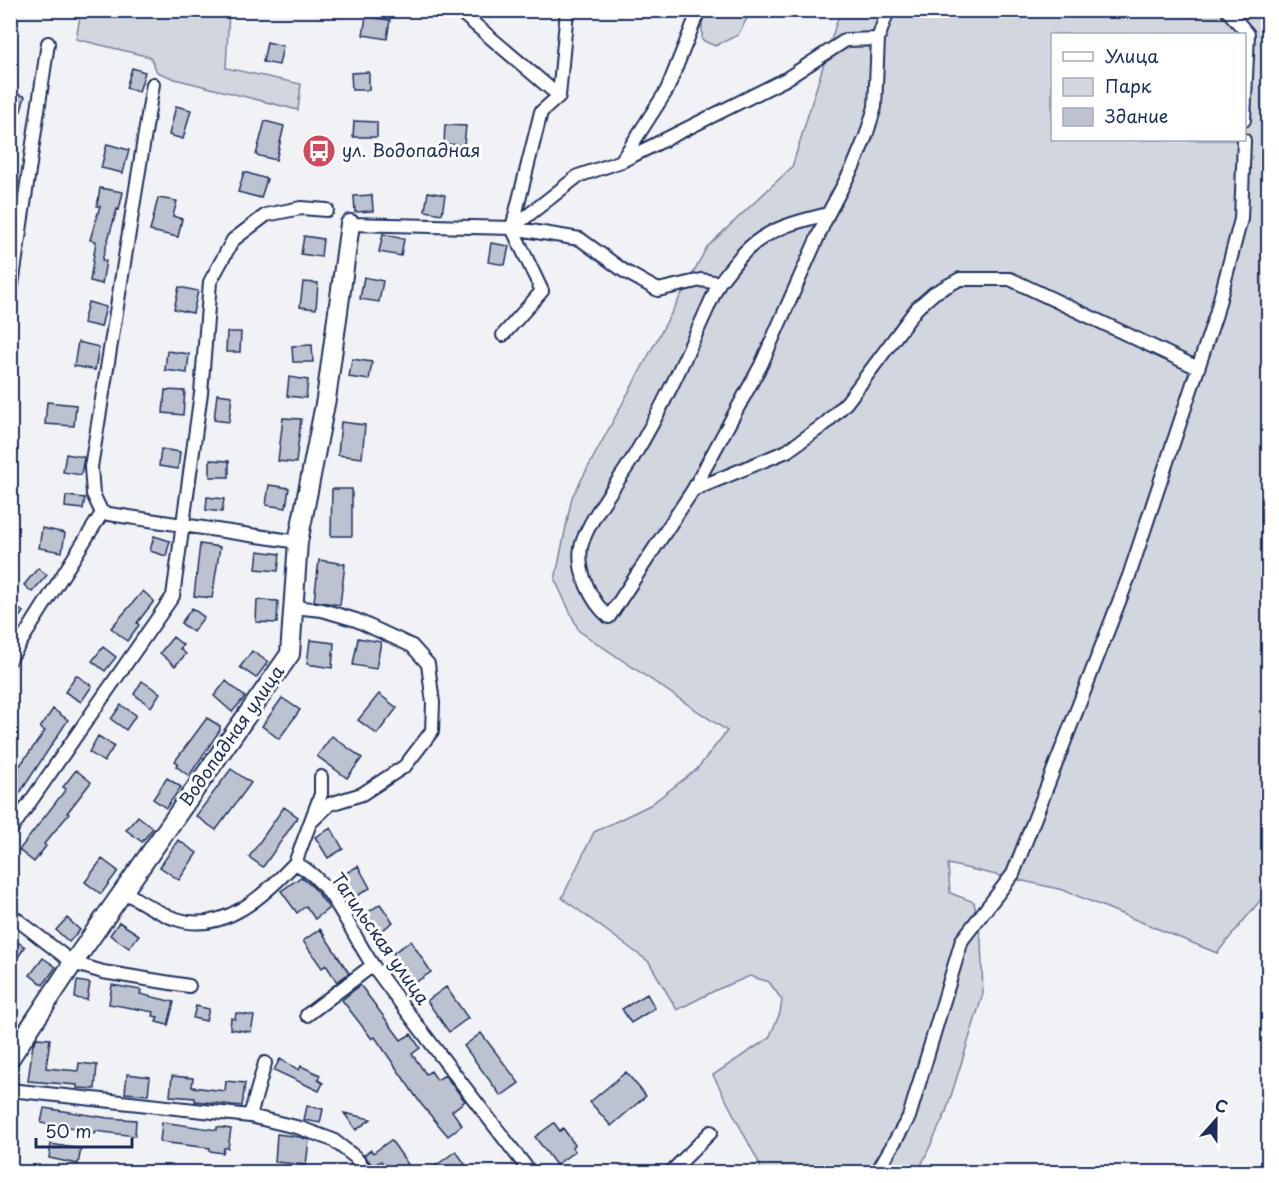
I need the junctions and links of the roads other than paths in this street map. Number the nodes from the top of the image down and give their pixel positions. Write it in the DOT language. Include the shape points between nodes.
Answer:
graph roads {
  1 [pos="458,10"];
  2 [pos="567,10"];
  3 [pos="699,10"];
  4 [pos="888,10"];
  5 [pos="1227,10"];
  6 [pos="878,39"];
  7 [pos="48,43"];
  8 [pos="153,84"];
  9 [pos="1246,91"];
  10 [pos="560,96"];
  11 [pos="1244,141"];
  12 [pos="622,161"];
  13 [pos="327,210"];
  14 [pos="828,214"];
  15 [pos="350,224"];
  16 [pos="512,228"];
  17 [pos="719,283"];
  18 [pos="10,298"];
  19 [pos="503,335"];
  20 [pos="1198,368"];
  21 [pos="693,490"];
  22 [pos="102,513"];
  23 [pos="184,525"];
  24 [pos="298,542"];
  25 [pos="293,607"];
  26 [pos="10,659"];
  27 [pos="321,777"];
  28 [pos="310,824"];
  29 [pos="10,831"];
  30 [pos="295,863"];
  31 [pos="123,891"];
  32 [pos="10,914"];
  33 [pos="73,963"];
  34 [pos="373,965"];
  35 [pos="189,986"];
  36 [pos="307,1015"];
  37 [pos="10,1058"];
  38 [pos="265,1063"];
  39 [pos="10,1090"];
  40 [pos="250,1116"];
  41 [pos="711,1132"];
  42 [pos="367,1173"];
  43 [pos="530,1173"];
  44 [pos="672,1173"];
  45 [pos="877,1173"];
  1 -- 10 [label="street"];
  2 -- 10 [label="street"];
  3 -- 12 [label="street" via="667,90"];
  4 -- 6 [label="street"];
  5 -- 9 [label="street" via="1248,34"];
  6 -- 12 [label="street" via="846,40 786,79"];
  6 -- 14 [label="street" via="875,107 854,165"];
  7 -- 18 [label="street"];
  8 -- 22 [label="street" via="91,467 93,494"];
  10 -- 16 [label="street" via="541,112"];
  11 -- 20 [label="street" via="1241,219"];
  12 -- 16 [label="street" via="578,176"];
  13 -- 23 [label="street" via="301,208 266,215 233,240 210,282"];
  14 -- 17 [label="street" via="766,234 748,248"];
  14 -- 21 [label="street" via="761,365"];
  15 -- 16 [label="street"];
  15 -- 24 [label="street, Водопадная улица" via="326,399"];
  16 -- 17 [label="street" via="580,239 658,290 700,280"];
  16 -- 19 [label="street" via="542,291"];
  17 -- 21 [label="street" via="672,386 582,546 585,579 592,598 609,617"];
  20 -- 21 [label="street" via="1010,279 960,279 917,308 847,402 825,424 787,451"];
  20 -- 45 [label="street" via="1129,576 1012,874 962,940 909,1117"];
  22 -- 23 [label="street"];
  22 -- 26 [label="street"];
  23 -- 24 [label="street"];
  23 -- 29 [label="street" via="173,596"];
  24 -- 25 [label="street, Водопадная улица"];
  25 -- 28 [label="street" via="356,620 412,645 428,664 433,703 432,730 405,766 363,794 330,804"];
  25 -- 31 [label="street, Водопадная улица" via="290,654"];
  27 -- 28 [label="street" via="321,794"];
  28 -- 30 [label="street"];
  30 -- 31 [label="street" via="274,886 230,917 200,922 179,920"];
  30 -- 34 [label="street, Тагильская улица" via="307,869 328,891"];
  31 -- 33 [label="street, Водопадная улица"];
  32 -- 33 [label="street"];
  33 -- 35 [label="street"];
  33 -- 37 [label="street, Водопадная улица"];
  34 -- 36 [label="street"];
  34 -- 43 [label="street, Тагильская улица"];
  38 -- 40 [label="street"];
  39 -- 40 [label="street"];
  40 -- 42 [label="street" via="333,1140 355,1157"];
  41 -- 44 [label="street"];
}
